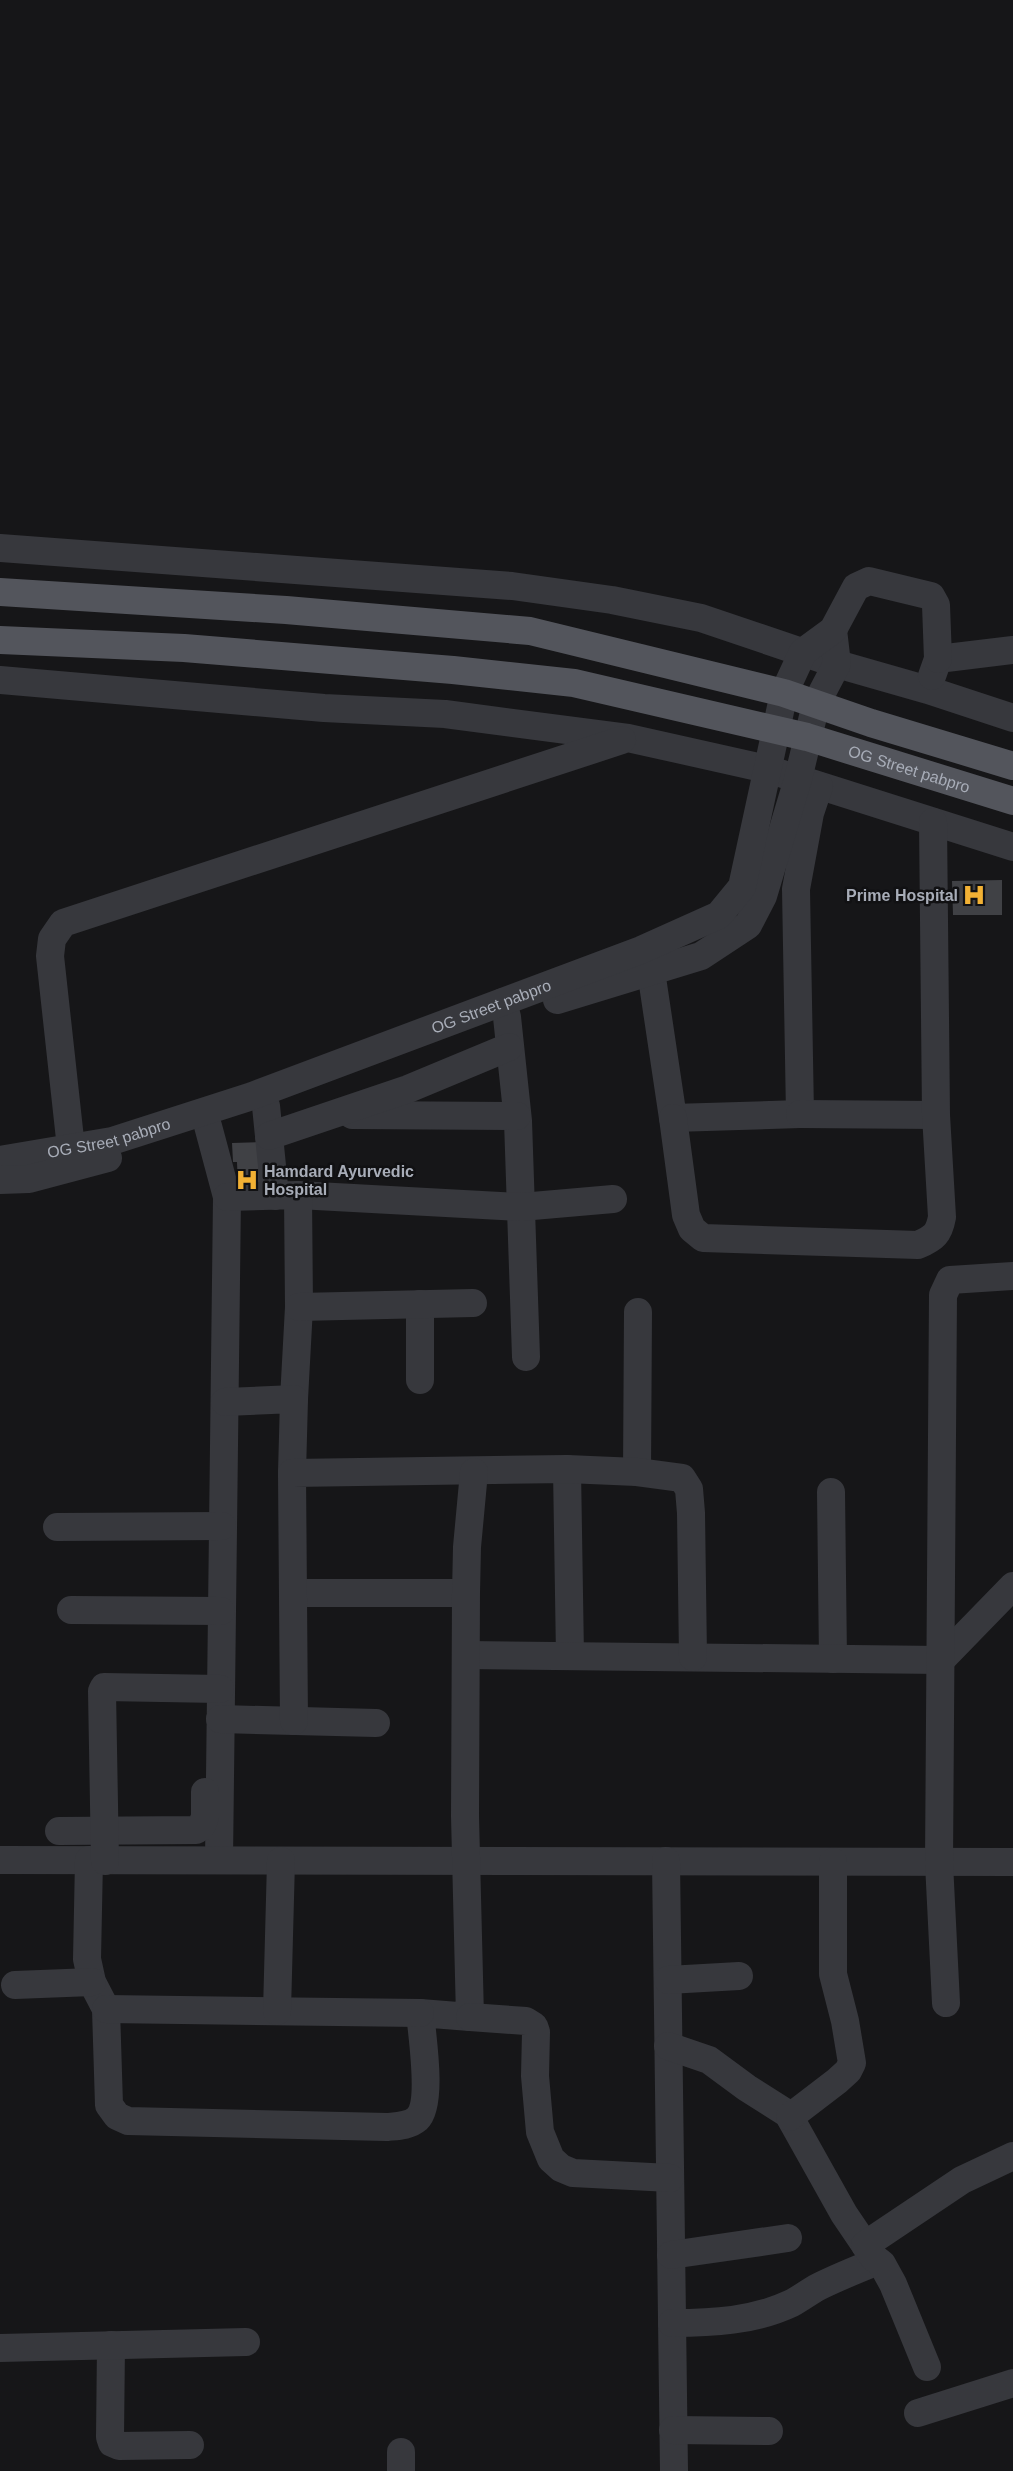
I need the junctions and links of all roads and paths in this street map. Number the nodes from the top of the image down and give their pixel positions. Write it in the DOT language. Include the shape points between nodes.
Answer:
graph roads {
  1 [pos="0,548"];
  2 [pos="0,592"];
  3 [pos="833,630"];
  4 [pos="0,640"];
  5 [pos="1013,650"];
  6 [pos="803,652"];
  7 [pos="938,659"];
  8 [pos="837,664"];
  9 [pos="0,680"];
  10 [pos="928,690"];
  11 [pos="784,693"];
  12 [pos="816,704"];
  13 [pos="1013,718"];
  14 [pos="776,730"];
  15 [pos="808,737"];
  16 [pos="628,738"];
  17 [pos="1013,766"];
  18 [pos="766,769"];
  19 [pos="809,783"];
  20 [pos="1013,801"];
  21 [pos="933,822"];
  22 [pos="1013,847"];
  23 [pos="651,971"];
  24 [pos="505,1009"];
  25 [pos="509,1047"];
  26 [pos="266,1106"];
  27 [pos="800,1114"];
  28 [pos="330,1115"];
  29 [pos="936,1115"];
  30 [pos="517,1116"];
  31 [pos="674,1118"];
  32 [pos="208,1126"];
  33 [pos="269,1136"];
  34 [pos="72,1148"];
  35 [pos="0,1160"];
  36 [pos="0,1180"];
  37 [pos="286,1195"];
  38 [pos="228,1197"];
  39 [pos="613,1199"];
  40 [pos="522,1207"];
  41 [pos="1013,1276"];
  42 [pos="473,1303"];
  43 [pos="420,1304"];
  44 [pos="299,1307"];
  45 [pos="638,1312"];
  46 [pos="526,1357"];
  47 [pos="420,1380"];
  48 [pos="294,1399"];
  49 [pos="225,1402"];
  50 [pos="567,1470"];
  51 [pos="474,1472"];
  52 [pos="637,1472"];
  53 [pos="292,1473"];
  54 [pos="831,1492"];
  55 [pos="222,1526"];
  56 [pos="57,1527"];
  57 [pos="1013,1586"];
  58 [pos="293,1593"];
  59 [pos="466,1593"];
  60 [pos="70,1610"];
  61 [pos="221,1612"];
  62 [pos="466,1655"];
  63 [pos="570,1656"];
  64 [pos="693,1657"];
  65 [pos="833,1659"];
  66 [pos="941,1660"];
  67 [pos="212,1689"];
  68 [pos="220,1718"];
  69 [pos="294,1721"];
  70 [pos="376,1723"];
  71 [pos="105,1830"];
  72 [pos="59,1831"];
  73 [pos="0,1860"];
  74 [pos="97,1860"];
  75 [pos="219,1860"];
  76 [pos="281,1861"];
  77 [pos="466,1861"];
  78 [pos="666,1861"];
  79 [pos="833,1862"];
  80 [pos="940,1863"];
  81 [pos="1012,1865"];
  82 [pos="739,1976"];
  83 [pos="668,1980"];
  84 [pos="92,1982"];
  85 [pos="15,1985"];
  86 [pos="946,2003"];
  87 [pos="106,2009"];
  88 [pos="277,2011"];
  89 [pos="420,2013"];
  90 [pos="470,2017"];
  91 [pos="668,2046"];
  92 [pos="790,2117"];
  93 [pos="1013,2156"];
  94 [pos="670,2178"];
  95 [pos="788,2238"];
  96 [pos="872,2253"];
  97 [pos="671,2255"];
  98 [pos="672,2322"];
  99 [pos="246,2342"];
  100 [pos="111,2345"];
  101 [pos="0,2348"];
  102 [pos="927,2367"];
  103 [pos="1013,2384"];
  104 [pos="918,2413"];
  105 [pos="673,2430"];
  106 [pos="770,2431"];
  107 [pos="190,2446"];
  108 [pos="674,2471"];
  1 -- 6 [label="street" via="512,586 612,600 701,618"];
  2 -- 11 [label="main road" via="286,610 530,631"];
  3 -- 6 [label="street"];
  3 -- 7 [label="street" via="856,586 870,581 914,591 930,596 936,605"];
  3 -- 8 [label="street"];
  4 -- 14 [label="main road" via="184,648 574,683"];
  5 -- 7 [label="street"];
  6 -- 8 [label="street"];
  6 -- 11 [label="street"];
  7 -- 10 [label="street"];
  8 -- 10 [label="street"];
  8 -- 12 [label="street"];
  9 -- 16 [label="street" via="324,708 445,714"];
  10 -- 13 [label="street"];
  11 -- 12 [label="main road, OG Street pabpro"];
  11 -- 14 [label="street, OG Street pabpro"];
  12 -- 15 [label="street, OG Street pabpro"];
  12 -- 17 [label="main road, OG Street pabpro"];
  14 -- 15 [label="main road"];
  14 -- 18 [label="street, OG Street pabpro"];
  15 -- 19 [label="street, OG Street pabpro"];
  15 -- 20 [label="main road, OG Street pabpro"];
  16 -- 18 [label="street"];
  16 -- 34 [label="street" via="63,923 52,939 50,962"];
  18 -- 19 [label="street"];
  18 -- 24 [label="street, OG Street pabpro" via="742,887 719,915"];
  19 -- 21 [label="street"];
  19 -- 23 [label="street, OG Street pabpro" via="748,925 701,956"];
  19 -- 27 [label="street" via="810,812 796,890"];
  21 -- 22 [label="street"];
  21 -- 29 [label="street"];
  23 -- 24 [label="street, OG Street pabpro"];
  23 -- 31 [label="street"];
  24 -- 25 [label="street"];
  24 -- 26 [label="street, OG Street pabpro" via="432,1046"];
  24 -- 34 [label="street, OG Street pabpro" via="252,1096 112,1140"];
  25 -- 28 [label="street" via="408,1089"];
  25 -- 30 [label="street"];
  26 -- 32 [label="street, OG Street pabpro"];
  26 -- 33 [label="street"];
  27 -- 29 [label="street"];
  27 -- 31 [label="street"];
  28 -- 30 [label="street"];
  28 -- 33 [label="street"];
  29 -- 31 [label="street" via="942,1217 940,1230 918,1245 703,1238 692,1229 686,1215"];
  30 -- 40 [label="street"];
  32 -- 36 [label="street, OG Street pabpro" via="29,1180"];
  32 -- 38 [label="street"];
  33 -- 37 [label="street"];
  34 -- 35 [label="street, OG Street pabpro"];
  37 -- 38 [label="street"];
  37 -- 40 [label="street"];
  37 -- 44 [label="street"];
  38 -- 49 [label="street"];
  39 -- 40 [label="street"];
  40 -- 46 [label="street"];
  41 -- 66 [label="street" via="950,1280 943,1295"];
  42 -- 43 [label="street"];
  43 -- 44 [label="street"];
  43 -- 47 [label="street"];
  44 -- 48 [label="street"];
  45 -- 52 [label="street"];
  48 -- 49 [label="street"];
  48 -- 53 [label="street"];
  49 -- 55 [label="street"];
  50 -- 51 [label="street"];
  50 -- 52 [label="street"];
  50 -- 63 [label="street"];
  51 -- 53 [label="street"];
  51 -- 59 [label="street"];
  52 -- 64 [label="street" via="682,1478 689,1489 694,1562"];
  53 -- 58 [label="street"];
  54 -- 65 [label="street"];
  55 -- 56 [label="street"];
  55 -- 61 [label="street"];
  57 -- 66 [label="street"];
  58 -- 59 [label="street"];
  58 -- 69 [label="street"];
  59 -- 62 [label="street"];
  60 -- 61 [label="street"];
  61 -- 67 [label="street"];
  62 -- 63 [label="street"];
  62 -- 77 [label="street"];
  63 -- 64 [label="street"];
  64 -- 65 [label="street"];
  65 -- 66 [label="street"];
  66 -- 80 [label="street"];
  67 -- 68 [label="street"];
  67 -- 71 [label="street" via="205,1818 201,1827 196,1830"];
  67 -- 71 [label="street" via="104,1687"];
  68 -- 69 [label="street"];
  68 -- 75 [label="street"];
  69 -- 70 [label="street"];
  71 -- 72 [label="street"];
  71 -- 74 [label="street"];
  73 -- 74 [label="street"];
  74 -- 75 [label="street"];
  74 -- 84 [label="street" via="87,1959"];
  75 -- 76 [label="street"];
  76 -- 77 [label="street"];
  76 -- 88 [label="street"];
  77 -- 78 [label="street"];
  77 -- 90 [label="street"];
  78 -- 79 [label="street"];
  78 -- 83 [label="street"];
  79 -- 80 [label="street"];
  79 -- 92 [label="street" via="833,1974 852,2063 848,2072"];
  80 -- 81 [label="street"];
  80 -- 86 [label="street"];
  82 -- 83 [label="street"];
  83 -- 91 [label="street"];
  84 -- 85 [label="street"];
  84 -- 87 [label="street"];
  87 -- 88 [label="street"];
  87 -- 89 [label="street" via="109,2105 117,2116 128,2121 387,2127 410,2124 422,2110 424,2064"];
  88 -- 89 [label="street"];
  89 -- 90 [label="street"];
  90 -- 94 [label="street" via="526,2021 534,2026 540,2132 551,2159 561,2168 574,2173"];
  91 -- 92 [label="street" via="709,2060"];
  91 -- 94 [label="street"];
  92 -- 96 [label="street" via="840,2207"];
  93 -- 96 [label="street" via="962,2180"];
  94 -- 97 [label="street"];
  95 -- 97 [label="street"];
  96 -- 98 [label="street" via="792,2303 768,2312 702,2323"];
  96 -- 102 [label="street" via="893,2284"];
  97 -- 98 [label="street"];
  98 -- 105 [label="street"];
  99 -- 100 [label="street"];
  100 -- 101 [label="street"];
  100 -- 107 [label="street" via="112,2443 119,2446"];
  103 -- 104 [label="street"];
  105 -- 106 [label="street"];
  105 -- 108 [label="street"];
}
